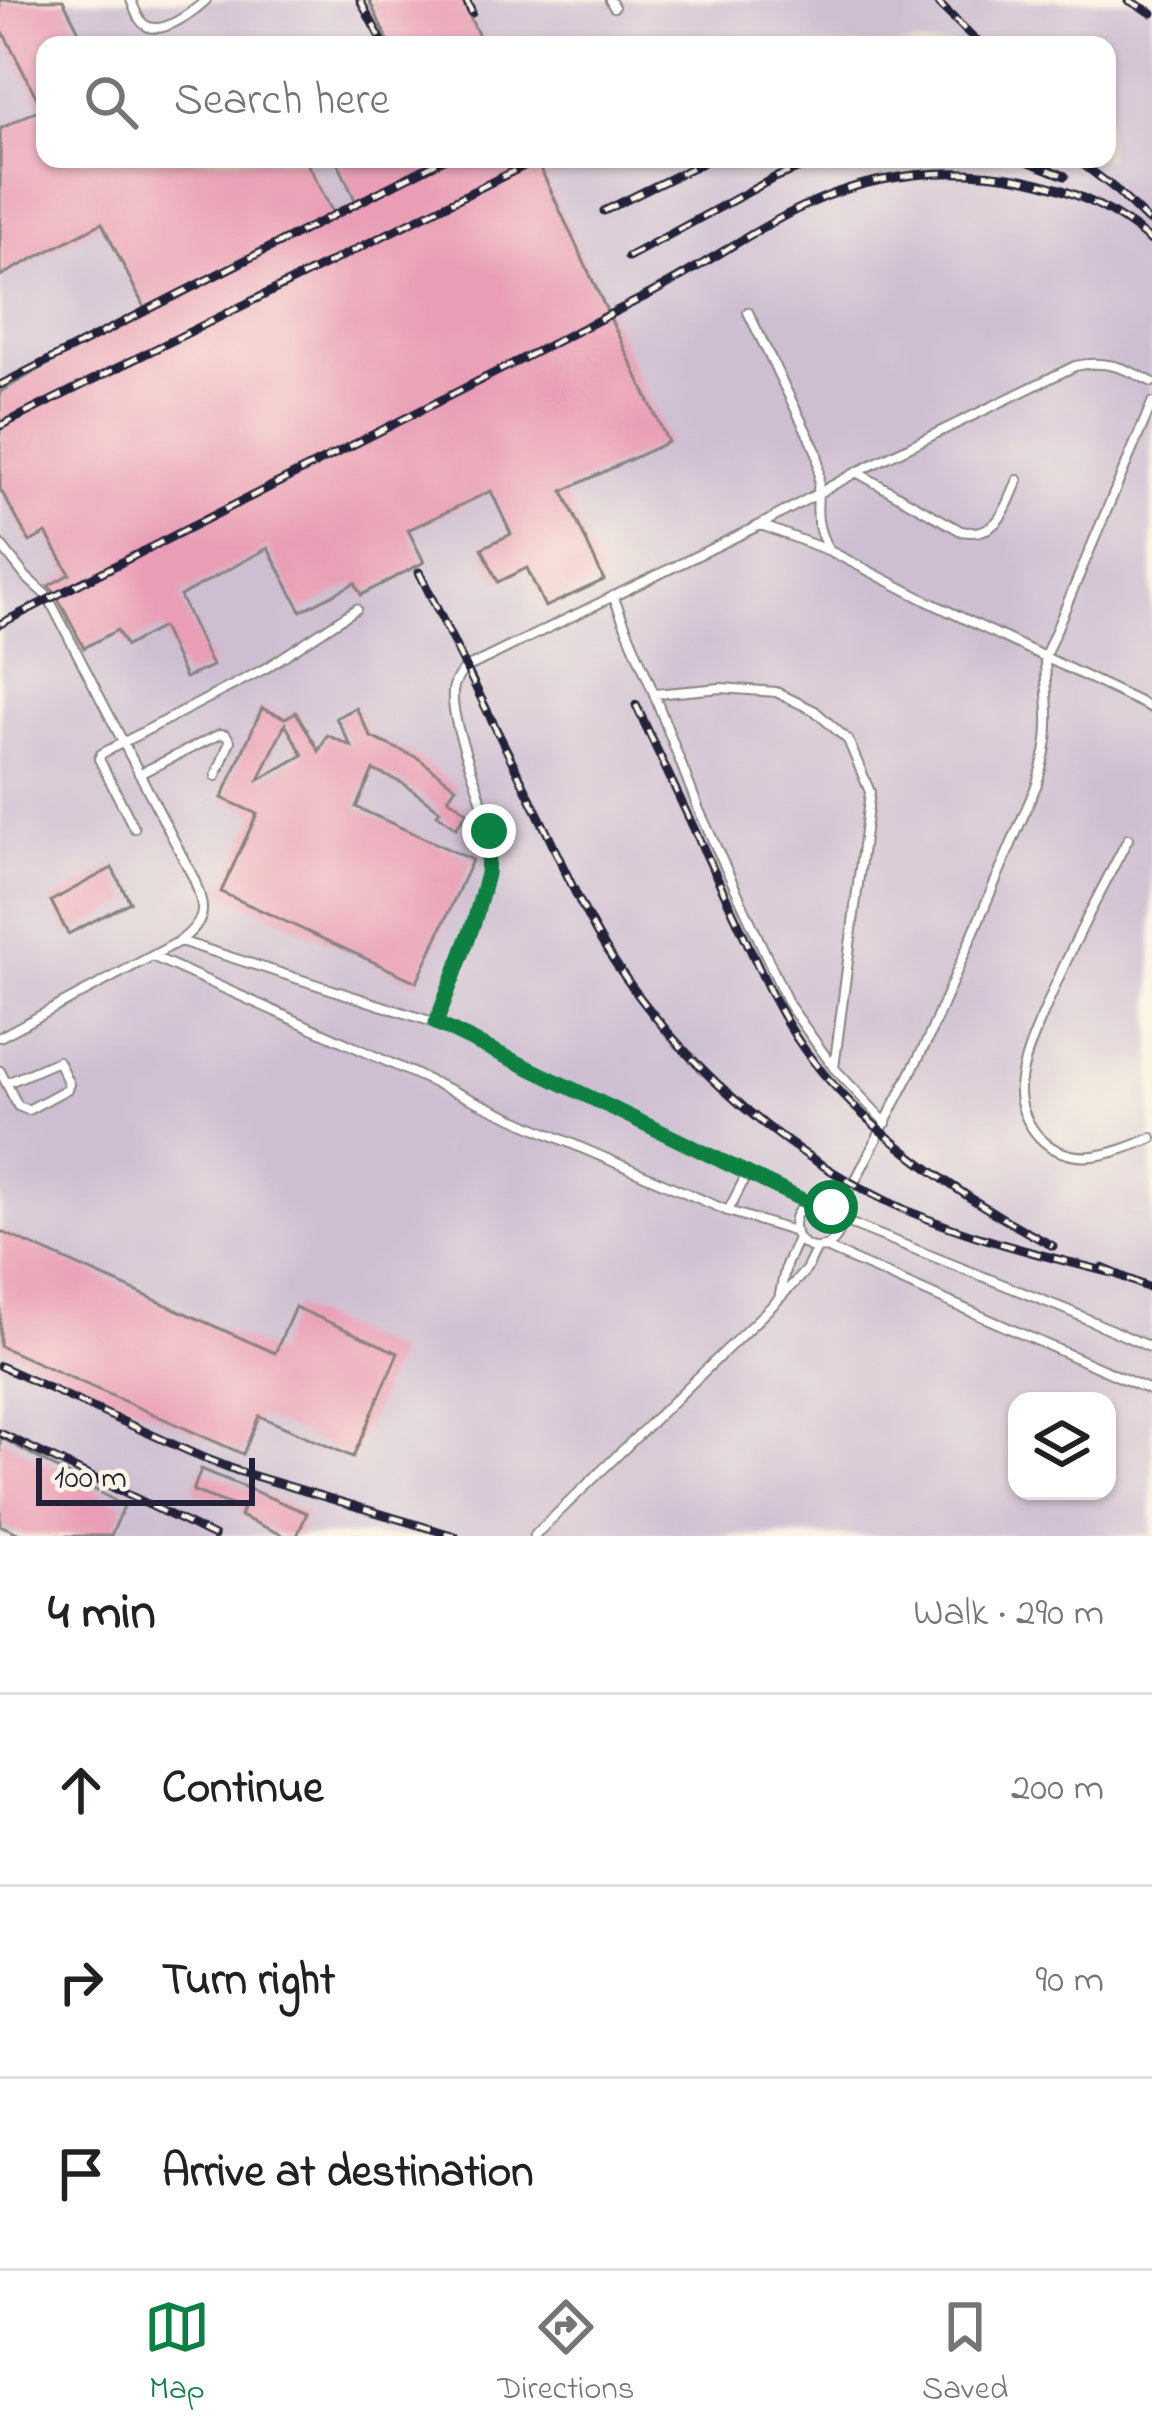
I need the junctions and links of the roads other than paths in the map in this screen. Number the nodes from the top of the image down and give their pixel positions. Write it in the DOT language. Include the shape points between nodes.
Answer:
graph roads {
  1 [pos="131,0"];
  2 [pos="206,0"];
  3 [pos="748,312"];
  4 [pos="1152,382"];
  5 [pos="1152,403"];
  6 [pos="857,472"];
  7 [pos="1018,480"];
  8 [pos="820,492"];
  9 [pos="760,525"];
  10 [pos="0,544"];
  11 [pos="830,551"];
  12 [pos="613,596"];
  13 [pos="356,609"];
  14 [pos="1045,656"];
  15 [pos="654,694"];
  16 [pos="1152,708"];
  17 [pos="123,743"];
  18 [pos="139,774"];
  19 [pos="216,776"];
  20 [pos="134,828"];
  21 [pos="1128,839"];
  22 [pos="180,941"];
  23 [pos="154,957"];
  24 [pos="436,1023"];
  25 [pos="0,1037"];
  26 [pos="833,1068"];
  27 [pos="0,1071"];
  28 [pos="7,1083"];
  29 [pos="886,1123"];
  30 [pos="1152,1138"];
  31 [pos="748,1172"];
  32 [pos="811,1204"];
  33 [pos="831,1207"];
  34 [pos="728,1211"];
  35 [pos="839,1219"];
  36 [pos="797,1235"];
  37 [pos="820,1248"];
  38 [pos="778,1300"];
  39 [pos="1152,1348"];
  40 [pos="1152,1391"];
  41 [pos="533,1536"];
  1 -- 2 [label="lane" via="139,19 163,27"];
  3 -- 8 [label="lane" via="818,453"];
  4 -- 6 [label="lane" via="1103,362 1075,366"];
  5 -- 14 [label="lane"];
  6 -- 7 [label="lane" via="975,533 1003,515"];
  6 -- 8 [label="lane"];
  8 -- 9 [label="lane"];
  8 -- 11 [label="lane" via="817,527"];
  9 -- 11 [label="lane"];
  9 -- 12 [label="lane"];
  10 -- 17 [label="lane" via="45,592"];
  11 -- 14 [label="lane"];
  12 -- 15 [label="lane"];
  12 -- 24 [label="lane" via="469,665 456,679 455,716 489,831 487,874"];
  13 -- 17 [label="lane" via="266,668"];
  14 -- 16 [label="lane"];
  14 -- 29 [label="lane" via="1048,734 1037,784"];
  15 -- 26 [label="lane" via="789,1005"];
  15 -- 26 [label="lane" via="776,692 848,740 870,792"];
  17 -- 18 [label="lane"];
  17 -- 20 [label="lane" via="99,759"];
  18 -- 19 [label="lane" via="226,735"];
  18 -- 22 [label="lane" via="203,903 196,928"];
  21 -- 30 [label="lane" via="1070,949 1028,1048 1019,1091 1028,1124 1060,1152 1110,1154"];
  22 -- 23 [label="lane"];
  22 -- 24 [label="lane"];
  23 -- 25 [label="lane"];
  23 -- 34 [label="lane"];
  24 -- 31 [label="lane"];
  26 -- 29 [label="lane"];
  27 -- 28 [label="lane"];
  28 -- 28 [label="lane" via="28,1110 69,1084 58,1061"];
  29 -- 33 [label="lane" via="854,1183"];
  31 -- 32 [label="lane"];
  31 -- 34 [label="lane"];
  32 -- 33 [label="lane"];
  32 -- 36 [label="lane" via="799,1212"];
  33 -- 35 [label="lane"];
  34 -- 36 [label="lane"];
  35 -- 37 [label="lane" via="836,1239"];
  35 -- 39 [label="lane"];
  36 -- 37 [label="lane"];
  36 -- 38 [label="lane"];
  37 -- 38 [label="lane"];
  37 -- 40 [label="lane"];
  38 -- 41 [label="lane"];
}
